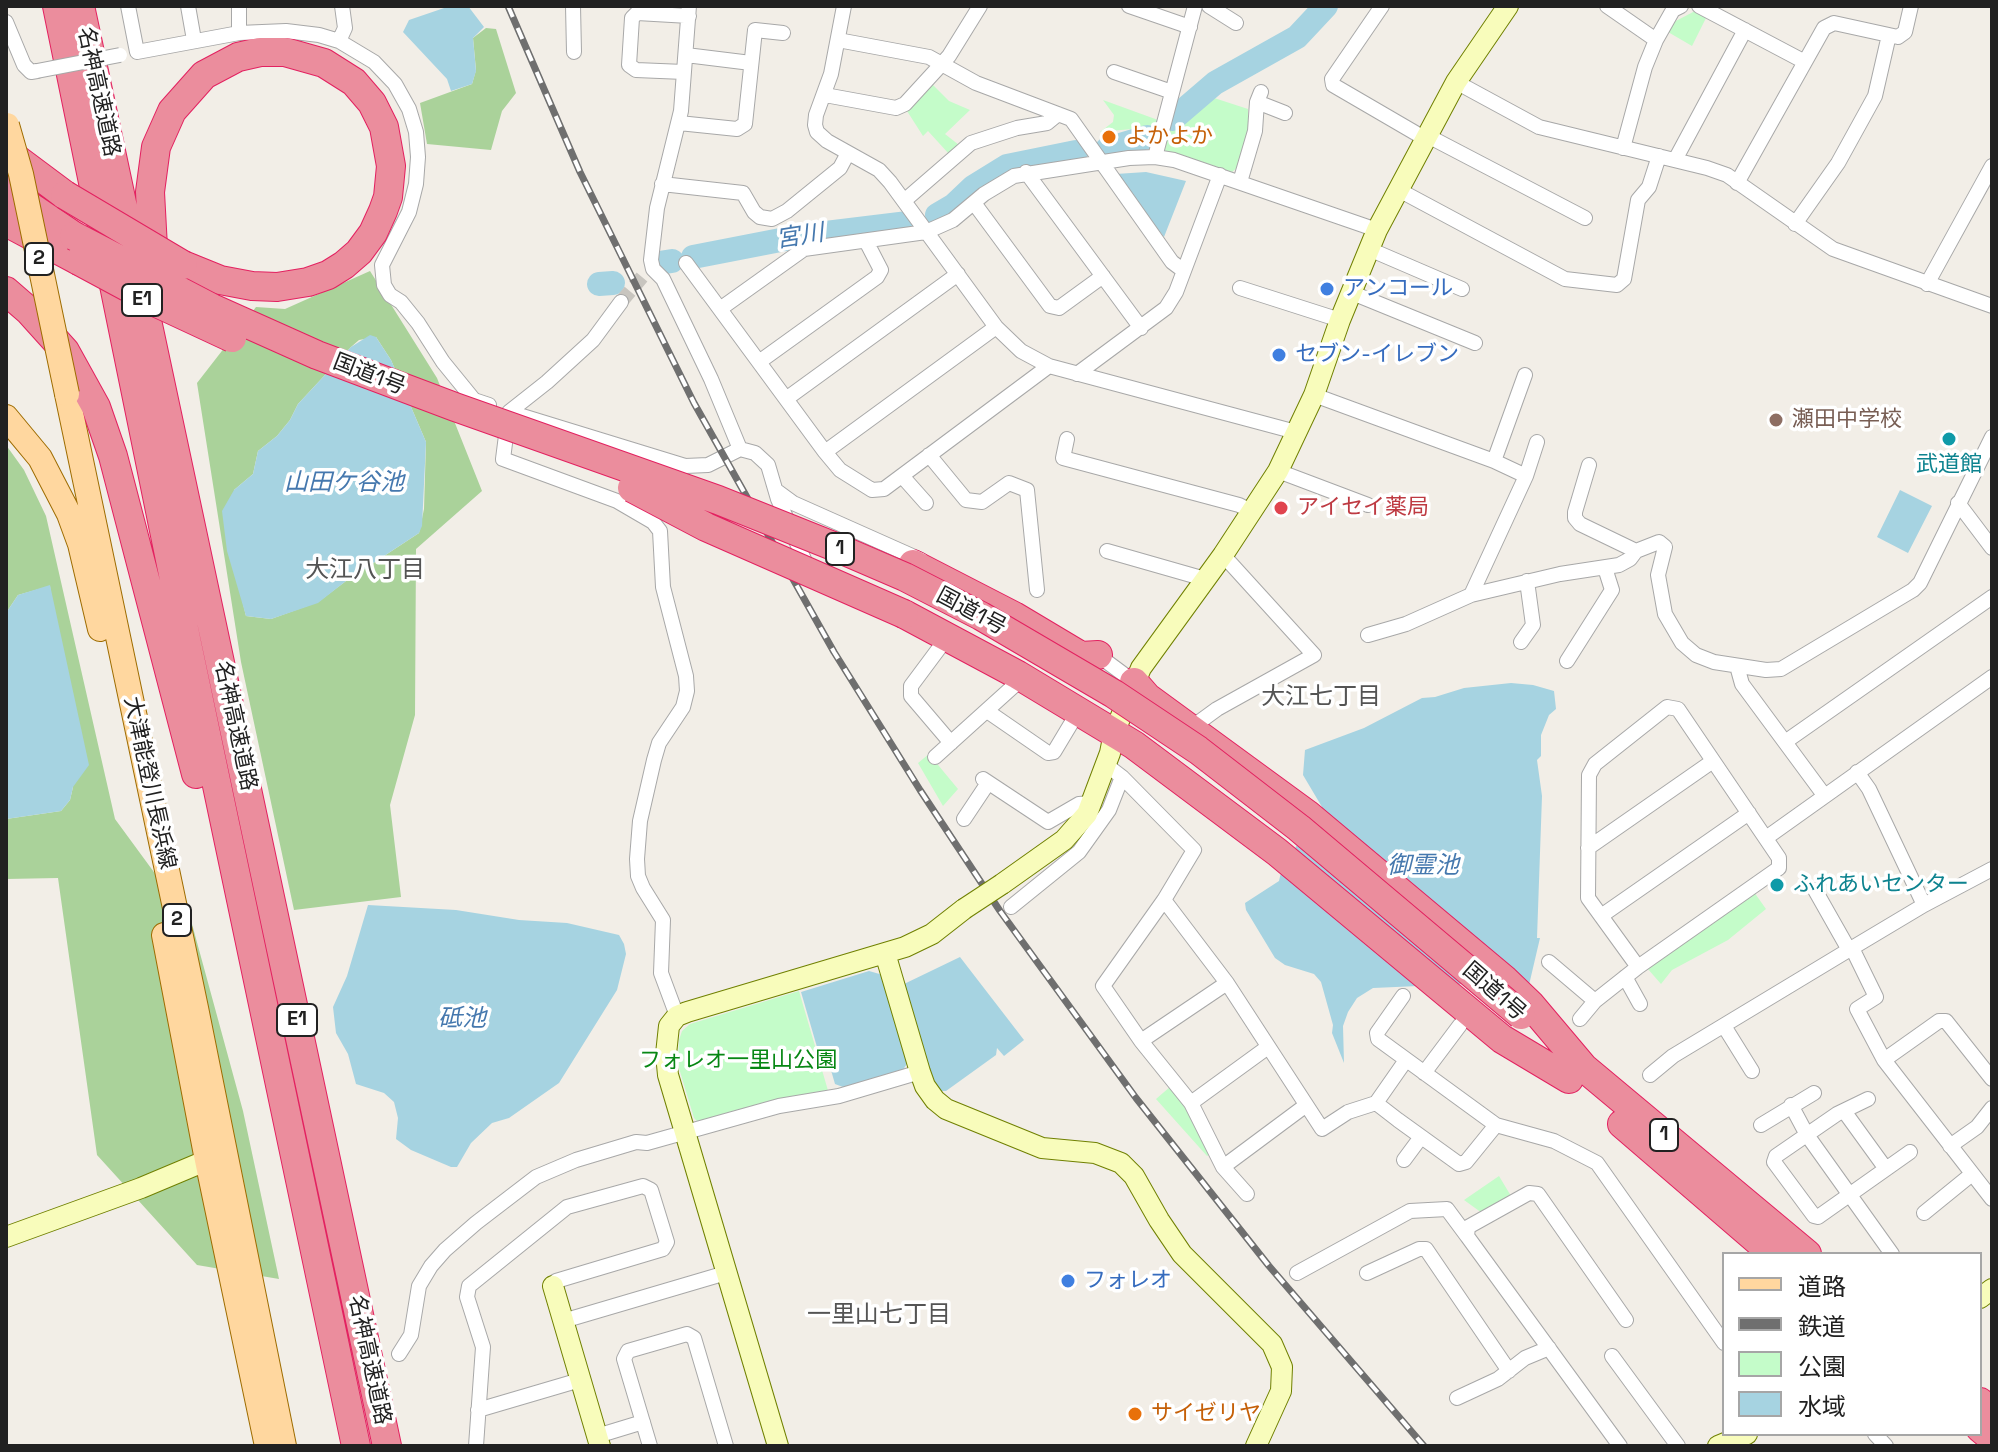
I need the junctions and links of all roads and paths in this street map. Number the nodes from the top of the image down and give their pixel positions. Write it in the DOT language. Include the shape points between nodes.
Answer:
graph roads {
  1 [pos="57,6"];
  2 [pos="80,6"];
  3 [pos="128,6"];
  4 [pos="188,6"];
  5 [pos="239,6"];
  6 [pos="342,6"];
  7 [pos="844,6"];
  8 [pos="979,6"];
  9 [pos="1129,6"];
  10 [pos="1195,6"];
  11 [pos="1209,6"];
  12 [pos="1382,6"];
  13 [pos="1607,6"];
  14 [pos="1681,6"];
  15 [pos="1699,6"];
  16 [pos="1911,6"];
  17 [pos="570,7"];
  18 [pos="1501,8"];
  19 [pos="689,11"];
  20 [pos="6,22"];
  21 [pos="1236,23"];
  22 [pos="1190,27"];
  23 [pos="1745,30"];
  24 [pos="239,33"];
  25 [pos="783,33"];
  26 [pos="1889,35"];
  27 [pos="194,40"];
  28 [pos="838,40"];
  29 [pos="1656,40"];
  30 [pos="339,41"];
  31 [pos="137,52"];
  32 [pos="574,52"];
  33 [pos="686,55"];
  34 [pos="1805,62"];
  35 [pos="751,63"];
  36 [pos="942,64"];
  37 [pos="684,72"];
  38 [pos="1114,72"];
  39 [pos="1456,82"];
  40 [pos="1172,92"];
  41 [pos="825,95"];
  42 [pos="1285,113"];
  43 [pos="1058,114"];
  44 [pos="679,123"];
  45 [pos="6,133"];
  46 [pos="1425,136"];
  47 [pos="1623,148"];
  48 [pos="848,153"];
  49 [pos="1659,156"];
  50 [pos="1155,157"];
  51 [pos="1675,160"];
  52 [pos="1099,162"];
  53 [pos="1992,166"];
  54 [pos="1026,172"];
  55 [pos="1220,175"];
  56 [pos="1240,182"];
  57 [pos="1737,183"];
  58 [pos="662,184"];
  59 [pos="1397,189"];
  60 [pos="904,201"];
  61 [pos="974,203"];
  62 [pos="9,205"];
  63 [pos="1585,218"];
  64 [pos="1795,224"];
  65 [pos="1377,230"];
  66 [pos="926,232"];
  67 [pos="866,241"];
  68 [pos="68,247"];
  69 [pos="1369,249"];
  70 [pos="686,263"];
  71 [pos="1184,271"];
  72 [pos="958,274"];
  73 [pos="1103,276"];
  74 [pos="1927,284"];
  75 [pos="1240,288"];
  76 [pos="1462,289"];
  77 [pos="6,291"];
  78 [pos="1350,292"];
  79 [pos="621,302"];
  80 [pos="1992,306"];
  81 [pos="6,308"];
  82 [pos="720,309"];
  83 [pos="1340,320"];
  84 [pos="996,327"];
  85 [pos="1141,328"];
  86 [pos="1475,343"];
  87 [pos="759,362"];
  88 [pos="1049,366"];
  89 [pos="1077,374"];
  90 [pos="1525,375"];
  91 [pos="77,391"];
  92 [pos="1314,395"];
  93 [pos="786,399"];
  94 [pos="509,412"];
  95 [pos="6,417"];
  96 [pos="1296,432"];
  97 [pos="1992,437"];
  98 [pos="1067,439"];
  99 [pos="1537,442"];
  100 [pos="740,449"];
  101 [pos="825,452"];
  102 [pos="619,455"];
  103 [pos="929,455"];
  104 [pos="1494,461"];
  105 [pos="1589,465"];
  106 [pos="1278,471"];
  107 [pos="902,476"];
  108 [pos="1526,476"];
  109 [pos="778,492"];
  110 [pos="624,494"];
  111 [pos="926,503"];
  112 [pos="1958,503"];
  113 [pos="1368,505"];
  114 [pos="1253,512"];
  115 [pos="1992,548"];
  116 [pos="1107,551"];
  117 [pos="1636,551"];
  118 [pos="1223,555"];
  119 [pos="1605,568"];
  120 [pos="1205,579"];
  121 [pos="1527,581"];
  122 [pos="1037,590"];
  123 [pos="206,595"];
  124 [pos="1471,595"];
  125 [pos="1992,597"];
  126 [pos="1368,635"];
  127 [pos="1521,642"];
  128 [pos="943,643"];
  129 [pos="1098,655"];
  130 [pos="1567,661"];
  131 [pos="1737,666"];
  132 [pos="1992,677"];
  133 [pos="1134,682"];
  134 [pos="1017,683"];
  135 [pos="987,711"];
  136 [pos="1075,717"];
  137 [pos="1191,728"];
  138 [pos="1110,730"];
  139 [pos="1785,742"];
  140 [pos="951,743"];
  141 [pos="935,757"];
  142 [pos="1713,761"];
  143 [pos="1114,770"];
  144 [pos="1857,772"];
  145 [pos="1824,795"];
  146 [pos="1091,803"];
  147 [pos="1749,813"];
  148 [pos="964,819"];
  149 [pos="1766,838"];
  150 [pos="1588,848"];
  151 [pos="1992,869"];
  152 [pos="1815,890"];
  153 [pos="1164,900"];
  154 [pos="1924,905"];
  155 [pos="1011,907"];
  156 [pos="1601,916"];
  157 [pos="1850,949"];
  158 [pos="885,953"];
  159 [pos="1549,962"];
  160 [pos="1638,967"];
  161 [pos="1625,977"];
  162 [pos="1227,983"];
  163 [pos="1403,996"];
  164 [pos="1595,1001"];
  165 [pos="1640,1004"];
  166 [pos="677,1016"];
  167 [pos="1580,1019"];
  168 [pos="1516,1022"];
  169 [pos="1460,1025"];
  170 [pos="1724,1026"];
  171 [pos="1141,1041"];
  172 [pos="1268,1047"];
  173 [pos="1406,1060"];
  174 [pos="1884,1060"];
  175 [pos="1752,1071"];
  176 [pos="920,1072"];
  177 [pos="1424,1073"];
  178 [pos="1577,1073"];
  179 [pos="1650,1075"];
  180 [pos="1992,1079"];
  181 [pos="1814,1093"];
  182 [pos="1868,1099"];
  183 [pos="1191,1103"];
  184 [pos="1376,1103"];
  185 [pos="1791,1105"];
  186 [pos="1305,1106"];
  187 [pos="1992,1108"];
  188 [pos="1844,1111"];
  189 [pos="1496,1125"];
  190 [pos="1761,1125"];
  191 [pos="686,1134"];
  192 [pos="1807,1135"];
  193 [pos="1421,1137"];
  194 [pos="1950,1146"];
  195 [pos="1910,1152"];
  196 [pos="296,1154"];
  197 [pos="212,1155"];
  198 [pos="1404,1160"];
  199 [pos="1223,1167"];
  200 [pos="1886,1169"];
  201 [pos="1972,1174"];
  202 [pos="166,1177"];
  203 [pos="1247,1194"];
  204 [pos="1850,1195"];
  205 [pos="1992,1199"];
  206 [pos="216,1206"];
  207 [pos="1924,1213"];
  208 [pos="6,1222"];
  209 [pos="1467,1236"];
  210 [pos="6,1237"];
  211 [pos="1771,1252"];
  212 [pos="1804,1252"];
  213 [pos="1891,1252"];
  214 [pos="726,1273"];
  215 [pos="1297,1273"];
  216 [pos="1367,1273"];
  217 [pos="553,1286"];
  218 [pos="1626,1320"];
  219 [pos="563,1321"];
  220 [pos="1722,1340"];
  221 [pos="1549,1348"];
  222 [pos="399,1354"];
  223 [pos="1612,1356"];
  224 [pos="1509,1371"];
  225 [pos="580,1380"];
  226 [pos="1457,1398"];
  227 [pos="1982,1408"];
  228 [pos="478,1410"];
  229 [pos="643,1422"];
  230 [pos="1988,1428"];
  231 [pos="1742,1436"];
  232 [pos="598,1441"];
  233 [pos="267,1446"];
  234 [pos="284,1446"];
  235 [pos="356,1446"];
  236 [pos="387,1446"];
  237 [pos="476,1446"];
  238 [pos="650,1446"];
  239 [pos="726,1446"];
  240 [pos="778,1446"];
  241 [pos="1256,1446"];
  242 [pos="1620,1446"];
  243 [pos="1678,1446"];
  244 [pos="1719,1446"];
  1 -- 196 [label="highway, 名神高速道路 / E1"];
  2 -- 123 [label="highway, 名神高速道路 / E1"];
  3 -- 31 [label="street"];
  4 -- 27 [label="street"];
  5 -- 24 [label="street"];
  6 -- 30 [label="street" via="345,28"];
  7 -- 28 [label="street"];
  8 -- 36 [label="street"];
  9 -- 22 [label="street"];
  10 -- 22 [label="street"];
  11 -- 21 [label="street"];
  12 -- 46 [label="street" via="1332,79 1333,85"];
  13 -- 29 [label="street"];
  14 -- 29 [label="street" via="1673,10"];
  15 -- 23 [label="street"];
  16 -- 26 [label="street" via="1905,32"];
  17 -- 32 [label="street"];
  18 -- 39 [label="street"];
  19 -- 33 [label="street"];
  19 -- 37 [label="street" via="637,13 632,18 629,65 636,70"];
  20 -- 31 [label="street, bridge" via="31,72"];
  22 -- 40 [label="street"];
  23 -- 34 [label="street"];
  23 -- 51 [label="street"];
  24 -- 27 [label="street"];
  24 -- 30 [label="street" via="286,31"];
  25 -- 35 [label="street" via="755,30"];
  26 -- 34 [label="street" via="1834,23 1824,28"];
  26 -- 64 [label="street" via="1875,96 1838,163"];
  27 -- 31 [label="street"];
  28 -- 36 [label="street"];
  28 -- 41 [label="street"];
  29 -- 47 [label="street"];
  30 -- 94 [label="street" via="374,62 395,84 416,132 416,184 409,212 382,265 384,285 474,400"];
  33 -- 35 [label="street"];
  33 -- 37 [label="street"];
  34 -- 57 [label="street"];
  35 -- 44 [label="street" via="745,124 737,129"];
  36 -- 41 [label="street" via="896,108"];
  36 -- 43 [label="street"];
  37 -- 44 [label="street"];
  38 -- 40 [label="street"];
  39 -- 46 [label="street"];
  39 -- 47 [label="street" via="1539,127"];
  40 -- 50 [label="street"];
  41 -- 48 [label="street" via="816,115 817,132"];
  42 -- 56 [label="street" via="1259,97"];
  43 -- 52 [label="street" via="1077,124"];
  43 -- 60 [label="street" via="1047,123 971,143"];
  44 -- 58 [label="street"];
  45 -- 91 [label="main road, 大津能登川長浜線 / 2, bridge"];
  45 -- 123 [label="highway, bridge" via="65,195 183,265 239,284 290,286 344,265 373,233 388,197 391,166 378,115 354,82 335,68 299,54 272,51 238,57 213,69 187,91 166,120 156,147 150,192 153,262"];
  46 -- 59 [label="street"];
  46 -- 63 [label="street"];
  47 -- 49 [label="street"];
  48 -- 58 [label="street" via="840,168 772,219 760,217 743,193"];
  48 -- 60 [label="street" via="879,170"];
  49 -- 51 [label="street"];
  49 -- 59 [label="street" via="1649,187 1638,200 1624,279 1617,285 1565,279"];
  50 -- 52 [label="street"];
  50 -- 55 [label="street"];
  51 -- 57 [label="street" via="1727,175"];
  52 -- 54 [label="street"];
  52 -- 71 [label="street"];
  53 -- 74 [label="street"];
  54 -- 61 [label="street"];
  54 -- 73 [label="street"];
  55 -- 56 [label="street"];
  55 -- 71 [label="street"];
  56 -- 65 [label="street"];
  57 -- 64 [label="street"];
  58 -- 100 [label="street" via="648,273 663,279"];
  59 -- 65 [label="street"];
  60 -- 66 [label="street"];
  61 -- 66 [label="street"];
  61 -- 73 [label="street" via="1050,306 1059,308"];
  62 -- 68 [label="highway, 国道1号 / 1"];
  64 -- 74 [label="street" via="1833,249"];
  65 -- 69 [label="street"];
  66 -- 67 [label="street"];
  66 -- 72 [label="street"];
  67 -- 82 [label="street" via="804,249"];
  67 -- 87 [label="street" via="881,270 877,277"];
  68 -- 102 [label="highway, 国道1号 / 1, bridge" via="317,355 455,407"];
  68 -- 110 [label="highway, 国道1号 / 1, bridge" via="194,321"];
  69 -- 76 [label="street"];
  69 -- 78 [label="street"];
  70 -- 82 [label="street"];
  71 -- 85 [label="street" via="1166,308"];
  72 -- 84 [label="street"];
  72 -- 93 [label="street"];
  73 -- 85 [label="street"];
  74 -- 80 [label="street"];
  75 -- 83 [label="street"];
  77 -- 91 [label="highway" via="47,329 76,367"];
  78 -- 83 [label="street"];
  78 -- 86 [label="street"];
  79 -- 94 [label="street" via="593,340"];
  81 -- 91 [label="highway" via="48,339"];
  82 -- 87 [label="street"];
  83 -- 92 [label="street"];
  84 -- 88 [label="street" via="1021,351"];
  84 -- 101 [label="street"];
  85 -- 89 [label="street"];
  87 -- 93 [label="street"];
  88 -- 89 [label="street"];
  88 -- 103 [label="street"];
  89 -- 96 [label="street"];
  90 -- 104 [label="street"];
  91 -- 196 [label="highway" via="113,456"];
  91 -- 197 [label="main road, 大津能登川長浜線 / 2"];
  92 -- 96 [label="street"];
  92 -- 104 [label="street"];
  93 -- 101 [label="street"];
  94 -- 102 [label="street"];
  94 -- 110 [label="street" via="503,459"];
  95 -- 197 [label="main road, 大津能登川長浜線 / 2" via="40,458 80,544"];
  96 -- 106 [label="street"];
  97 -- 112 [label="street"];
  98 -- 114 [label="street" via="1063,458"];
  99 -- 108 [label="street"];
  100 -- 102 [label="street" via="698,467"];
  100 -- 109 [label="street" via="762,457"];
  101 -- 107 [label="street" via="840,470 872,490 884,489"];
  102 -- 110 [label="street"];
  102 -- 129 [label="highway, bridge" via="819,523 913,564 1081,656"];
  102 -- 168 [label="highway, 国道1号 / 1, bridge" via="905,577 1078,672 1198,750 1277,810"];
  103 -- 107 [label="street"];
  103 -- 122 [label="street" via="966,500 982,502 1009,483 1027,490 1039,560"];
  104 -- 108 [label="street"];
  105 -- 117 [label="street" via="1575,518"];
  106 -- 113 [label="street"];
  106 -- 114 [label="street"];
  107 -- 111 [label="street"];
  108 -- 124 [label="street"];
  109 -- 128 [label="street" via="813,580"];
  109 -- 129 [label="street" via="951,574"];
  110 -- 138 [label="highway, bridge" via="904,614"];
  110 -- 166 [label="street" via="660,531 663,587 686,676 683,707 654,760 637,859 643,888 663,920 661,973"];
  110 -- 168 [label="highway, 国道1号 / 1, bridge" via="770,538 897,594 1104,708 1255,815"];
  112 -- 115 [label="street"];
  112 -- 131 [label="street" via="1928,571 1913,590 1781,669"];
  114 -- 118 [label="street"];
  116 -- 120 [label="street"];
  117 -- 119 [label="street" via="1630,559"];
  117 -- 131 [label="street" via="1659,542 1665,547 1658,575 1661,594 1665,614 1682,643 1696,655"];
  118 -- 120 [label="street"];
  118 -- 137 [label="street" via="1314,655"];
  119 -- 121 [label="street"];
  119 -- 130 [label="street" via="1612,590"];
  120 -- 133 [label="street"];
  121 -- 124 [label="street"];
  121 -- 127 [label="street" via="1533,625"];
  123 -- 236 [label="highway, 名神高速道路 / E1"];
  124 -- 126 [label="street"];
  125 -- 139 [label="street"];
  128 -- 134 [label="street"];
  128 -- 140 [label="street" via="911,686 911,696"];
  129 -- 133 [label="street"];
  131 -- 139 [label="street" via="1742,684"];
  132 -- 144 [label="street"];
  133 -- 137 [label="highway"];
  133 -- 138 [label="street"];
  134 -- 135 [label="street"];
  134 -- 136 [label="street"];
  135 -- 136 [label="street" via="1048,753 1054,752"];
  135 -- 140 [label="street"];
  136 -- 138 [label="street" via="1093,729"];
  137 -- 168 [label="highway" via="1307,814 1494,970"];
  138 -- 143 [label="street"];
  138 -- 168 [label="highway"];
  139 -- 145 [label="street"];
  140 -- 141 [label="street"];
  142 -- 147 [label="street"];
  142 -- 150 [label="street"];
  142 -- 150 [label="street" via="1678,709 1667,707 1595,764 1589,775"];
  143 -- 146 [label="street"];
  143 -- 153 [label="street" via="1194,850"];
  143 -- 155 [label="street" via="1109,810 1079,852"];
  144 -- 145 [label="street"];
  144 -- 154 [label="street"];
  145 -- 149 [label="street"];
  146 -- 148 [label="street" via="1048,822 986,781"];
  146 -- 158 [label="street, bridge" via="1064,840 921,940"];
  147 -- 149 [label="street"];
  147 -- 156 [label="street"];
  149 -- 160 [label="street" via="1779,868"];
  150 -- 156 [label="street" via="1588,898"];
  151 -- 154 [label="street"];
  152 -- 157 [label="street"];
  153 -- 162 [label="street"];
  153 -- 171 [label="street" via="1103,986"];
  154 -- 157 [label="street"];
  156 -- 160 [label="street"];
  157 -- 170 [label="street"];
  157 -- 174 [label="street" via="1876,997 1857,1009"];
  158 -- 166 [label="street"];
  158 -- 176 [label="street"];
  159 -- 164 [label="street" via="1571,972"];
  160 -- 161 [label="street"];
  161 -- 164 [label="street"];
  161 -- 165 [label="street"];
  162 -- 171 [label="street"];
  162 -- 172 [label="street"];
  163 -- 173 [label="street" via="1377,1033"];
  164 -- 167 [label="street"];
  166 -- 191 [label="street" via="669,1026 665,1066"];
  168 -- 178 [label="highway, 国道1号 / 1"];
  169 -- 177 [label="street"];
  170 -- 175 [label="street"];
  170 -- 179 [label="street"];
  171 -- 183 [label="street"];
  172 -- 183 [label="street"];
  172 -- 186 [label="street"];
  173 -- 177 [label="street"];
  173 -- 184 [label="street"];
  174 -- 180 [label="street" via="1946,1021"];
  174 -- 194 [label="street"];
  176 -- 191 [label="street"];
  176 -- 241 [label="street" via="946,1109 1042,1148 1095,1153 1129,1169 1182,1254 1276,1350 1281,1391"];
  177 -- 189 [label="street"];
  178 -- 211 [label="highway, 国道1号 / 1"];
  178 -- 212 [label="highway, 国道1号 / 1"];
  181 -- 185 [label="street"];
  182 -- 188 [label="street"];
  183 -- 199 [label="street"];
  184 -- 186 [label="street" via="1348,1112 1322,1129"];
  184 -- 193 [label="street"];
  185 -- 190 [label="street"];
  185 -- 192 [label="street"];
  186 -- 199 [label="street"];
  187 -- 194 [label="street" via="1977,1127"];
  188 -- 192 [label="street"];
  188 -- 200 [label="street"];
  189 -- 193 [label="street" via="1459,1164"];
  189 -- 220 [label="street" via="1554,1141 1597,1163"];
  191 -- 214 [label="street"];
  191 -- 222 [label="street" via="576,1160 536,1177 512,1195 431,1266 419,1286 411,1335"];
  192 -- 204 [label="street"];
  192 -- 204 [label="street" via="1774,1162 1814,1216"];
  193 -- 198 [label="street"];
  194 -- 201 [label="street"];
  195 -- 200 [label="street"];
  196 -- 235 [label="highway, 名神高速道路 / E1"];
  197 -- 202 [label="street"];
  197 -- 206 [label="main road, 大津能登川長浜線 / 2"];
  197 -- 208 [label="street"];
  197 -- 234 [label="main road, 大津能登川長浜線 / 2"];
  199 -- 203 [label="street"];
  200 -- 204 [label="street"];
  201 -- 205 [label="street"];
  201 -- 207 [label="street"];
  202 -- 206 [label="street" via="199,1184"];
  202 -- 210 [label="street"];
  204 -- 213 [label="street"];
  206 -- 233 [label="main road, 大津能登川長浜線 / 2"];
  209 -- 215 [label="street" via="1447,1209 1410,1211"];
  209 -- 218 [label="street" via="1468,1227 1529,1193 1538,1194"];
  209 -- 221 [label="street"];
  214 -- 219 [label="street"];
  214 -- 240 [label="street"];
  216 -- 224 [label="street" via="1426,1249"];
  217 -- 219 [label="street"];
  217 -- 228 [label="street" via="663,1249 667,1242 648,1187 560,1211 469,1286 467,1297 483,1347"];
  219 -- 225 [label="street"];
  221 -- 224 [label="street"];
  221 -- 242 [label="street"];
  223 -- 243 [label="street"];
  224 -- 226 [label="street"];
  225 -- 228 [label="street"];
  225 -- 232 [label="street"];
  227 -- 230 [label="highway"];
  228 -- 237 [label="street"];
  229 -- 232 [label="street"];
  229 -- 238 [label="street"];
  229 -- 239 [label="street" via="624,1359 628,1351 691,1335"];
  231 -- 244 [label="street"];
}
